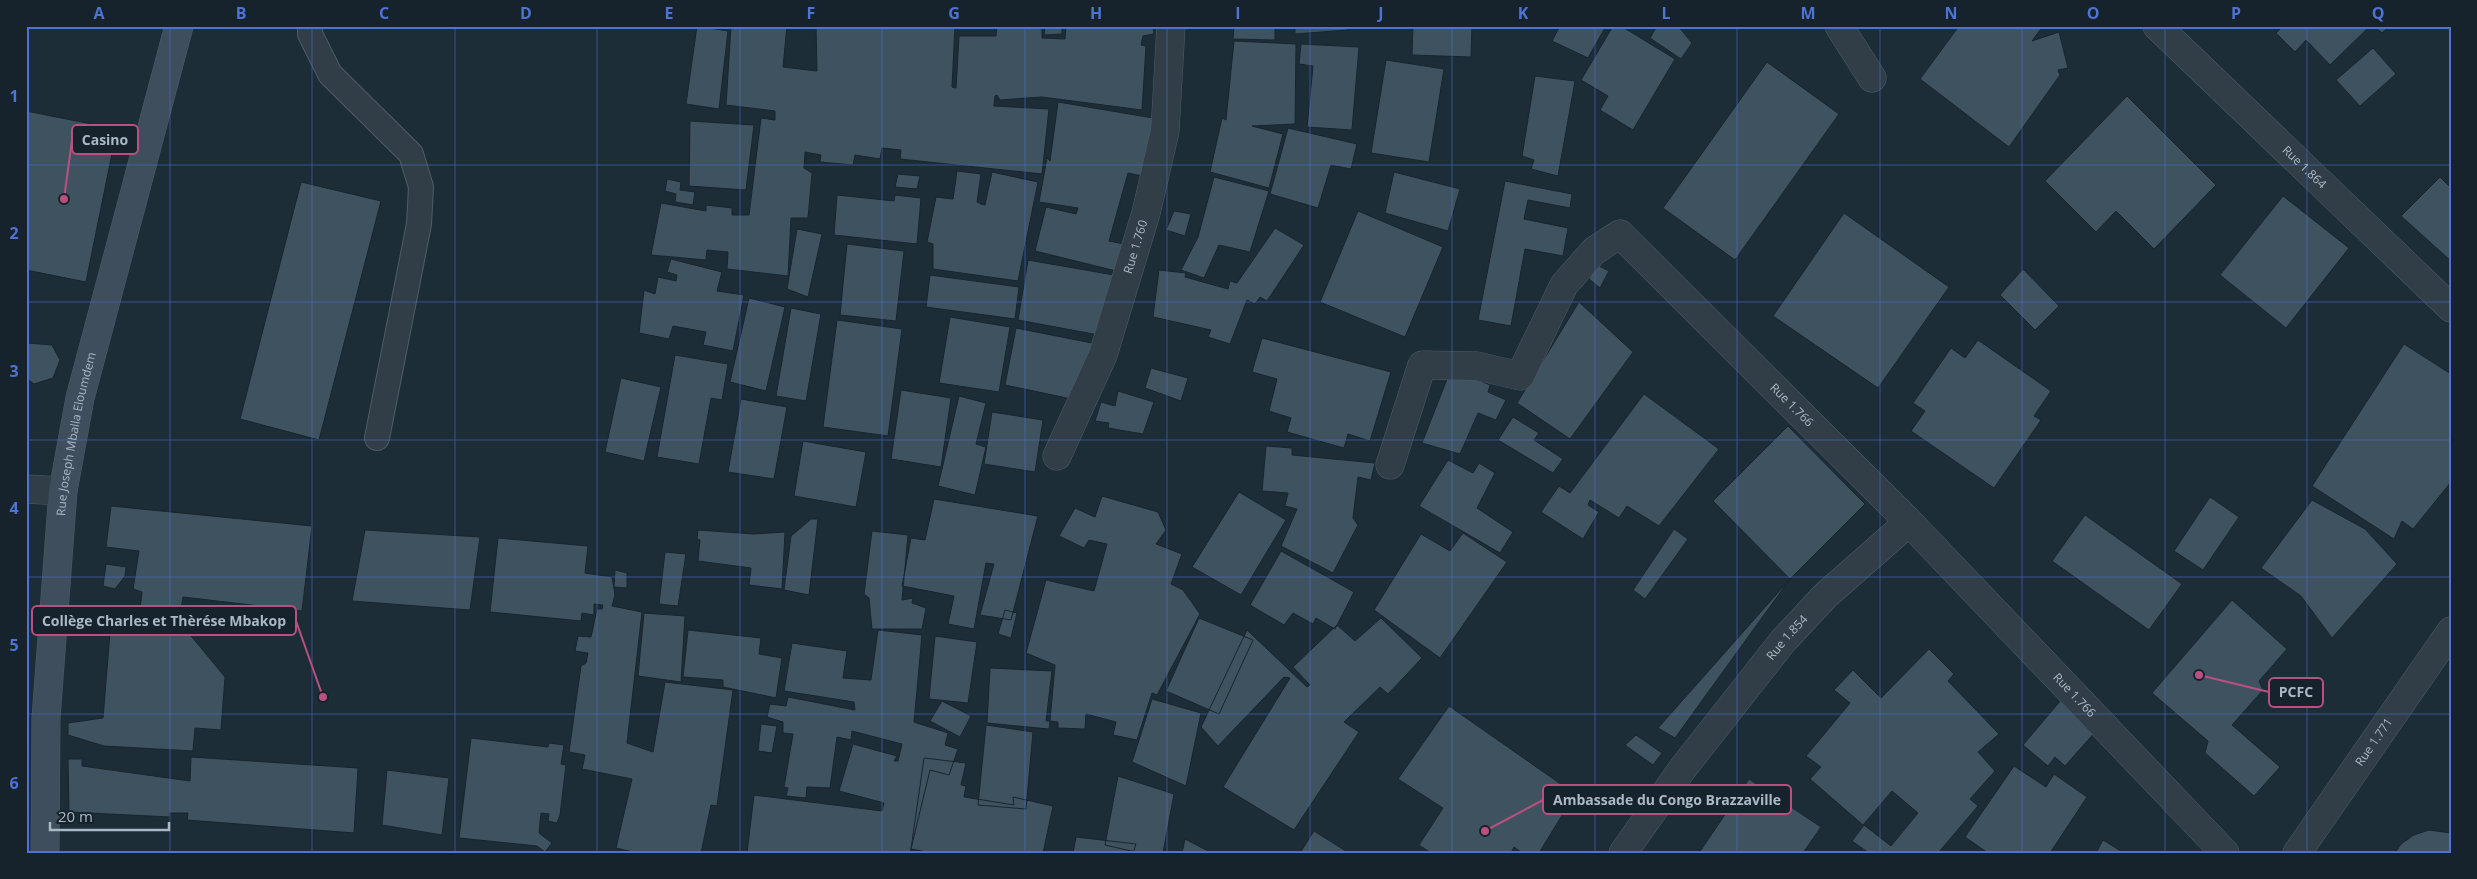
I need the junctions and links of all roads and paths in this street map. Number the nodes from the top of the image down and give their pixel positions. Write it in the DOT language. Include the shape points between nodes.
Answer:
graph roads {
  1 [pos="180,26"];
  2 [pos="310,26"];
  3 [pos="1171,26"];
  4 [pos="1839,26"];
  5 [pos="2157,26"];
  6 [pos="1872,78"];
  7 [pos="2451,308"];
  8 [pos="377,438"];
  9 [pos="1057,456"];
  10 [pos="1390,465"];
  11 [pos="26,489"];
  12 [pos="63,491"];
  13 [pos="1909,522"];
  14 [pos="2451,631"];
  15 [pos="45,853"];
  16 [pos="1623,853"];
  17 [pos="2225,853"];
  18 [pos="2297,853"];
  1 -- 12 [label="main road, Rue Joseph Mballa Eloumdem" via="100,317 80,398"];
  2 -- 8 [label="lane" via="310,34 330,74 411,154 421,187 419,224"];
  3 -- 9 [label="street, Rue 1.760" via="1165,131 1146,213 1103,355"];
  4 -- 6 [label="street"];
  5 -- 7 [label="street, Rue 1.864"];
  10 -- 13 [label="street, Rue 1.766" via="1422,365 1477,366 1520,376 1564,285 1594,251 1620,234"];
  11 -- 12 [label="street"];
  12 -- 15 [label="main road, Rue Joseph Mballa Eloumdem" via="46,718"];
  13 -- 16 [label="street, Rue 1.854" via="1826,595 1783,641 1682,768"];
  13 -- 17 [label="street, Rue 1.766"];
  14 -- 18 [label="street, Rue 1.771"];
}
